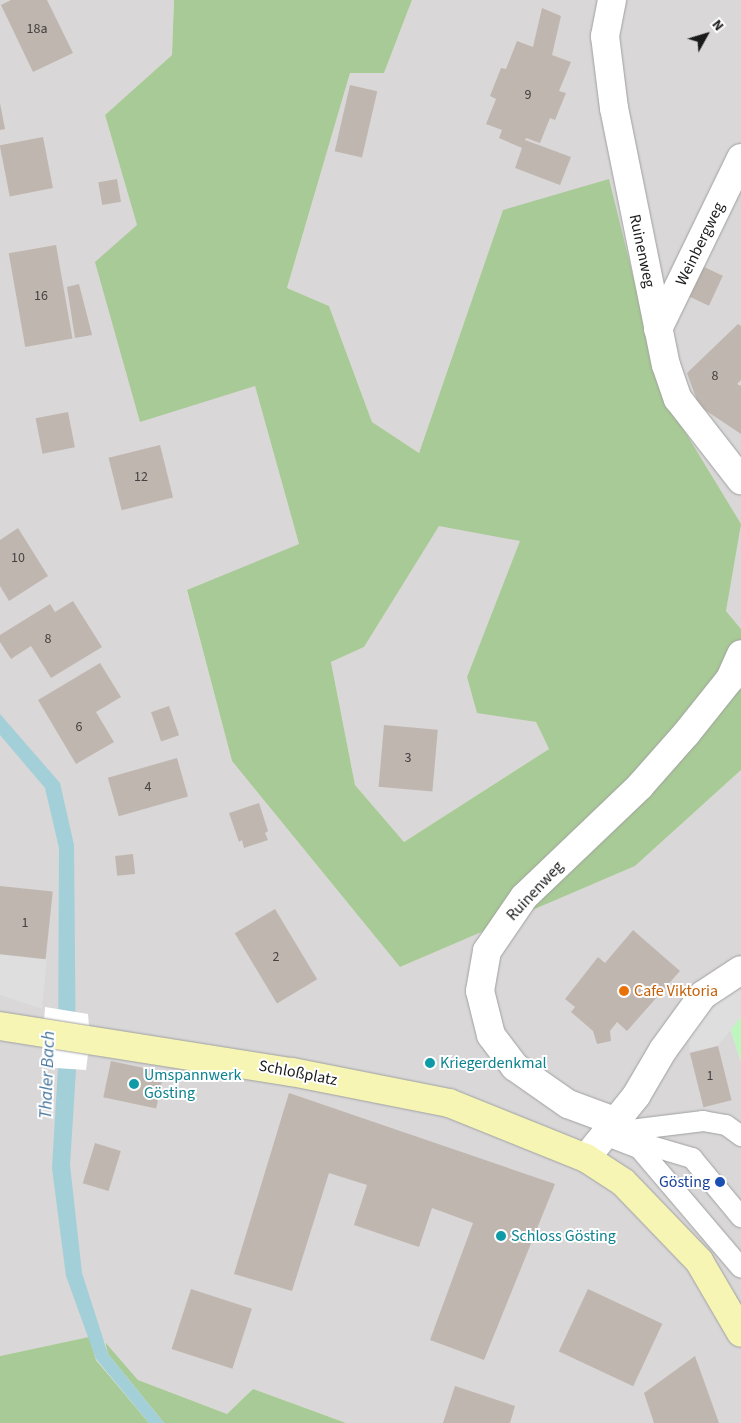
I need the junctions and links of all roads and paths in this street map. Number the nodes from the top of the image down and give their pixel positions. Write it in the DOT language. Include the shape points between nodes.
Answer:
graph roads {
  1 [pos="612,0"];
  2 [pos="741,158"];
  3 [pos="658,329"];
  4 [pos="741,480"];
  5 [pos="741,654"];
  6 [pos="741,970"];
  7 [pos="0,1026"];
  8 [pos="608,1128"];
  9 [pos="741,1136"];
  10 [pos="586,1158"];
  11 [pos="741,1217"];
  12 [pos="741,1268"];
  13 [pos="741,1333"];
  1 -- 3 [label="street, Ruinenweg" via="605,36 614,108"];
  2 -- 3 [label="street, Weinbergweg"];
  3 -- 4 [label="street, Ruinenweg" via="678,399"];
  5 -- 8 [label="street, Ruinenweg" via="730,679 686,734 640,786 524,897 487,951 480,991 491,1035 516,1067 547,1091"];
  6 -- 8 [label="street" via="703,995 663,1050 636,1096"];
  7 -- 10 [label="main road, Schloßplatz" via="292,1072 450,1103"];
  8 -- 9 [label="lane" via="703,1121 726,1125"];
  8 -- 10 [label="street"];
  8 -- 11 [label="lane" via="692,1158"];
  8 -- 12 [label="lane" via="639,1148"];
  10 -- 13 [label="main road, Schloßplatz" via="623,1182 699,1261"];
}
